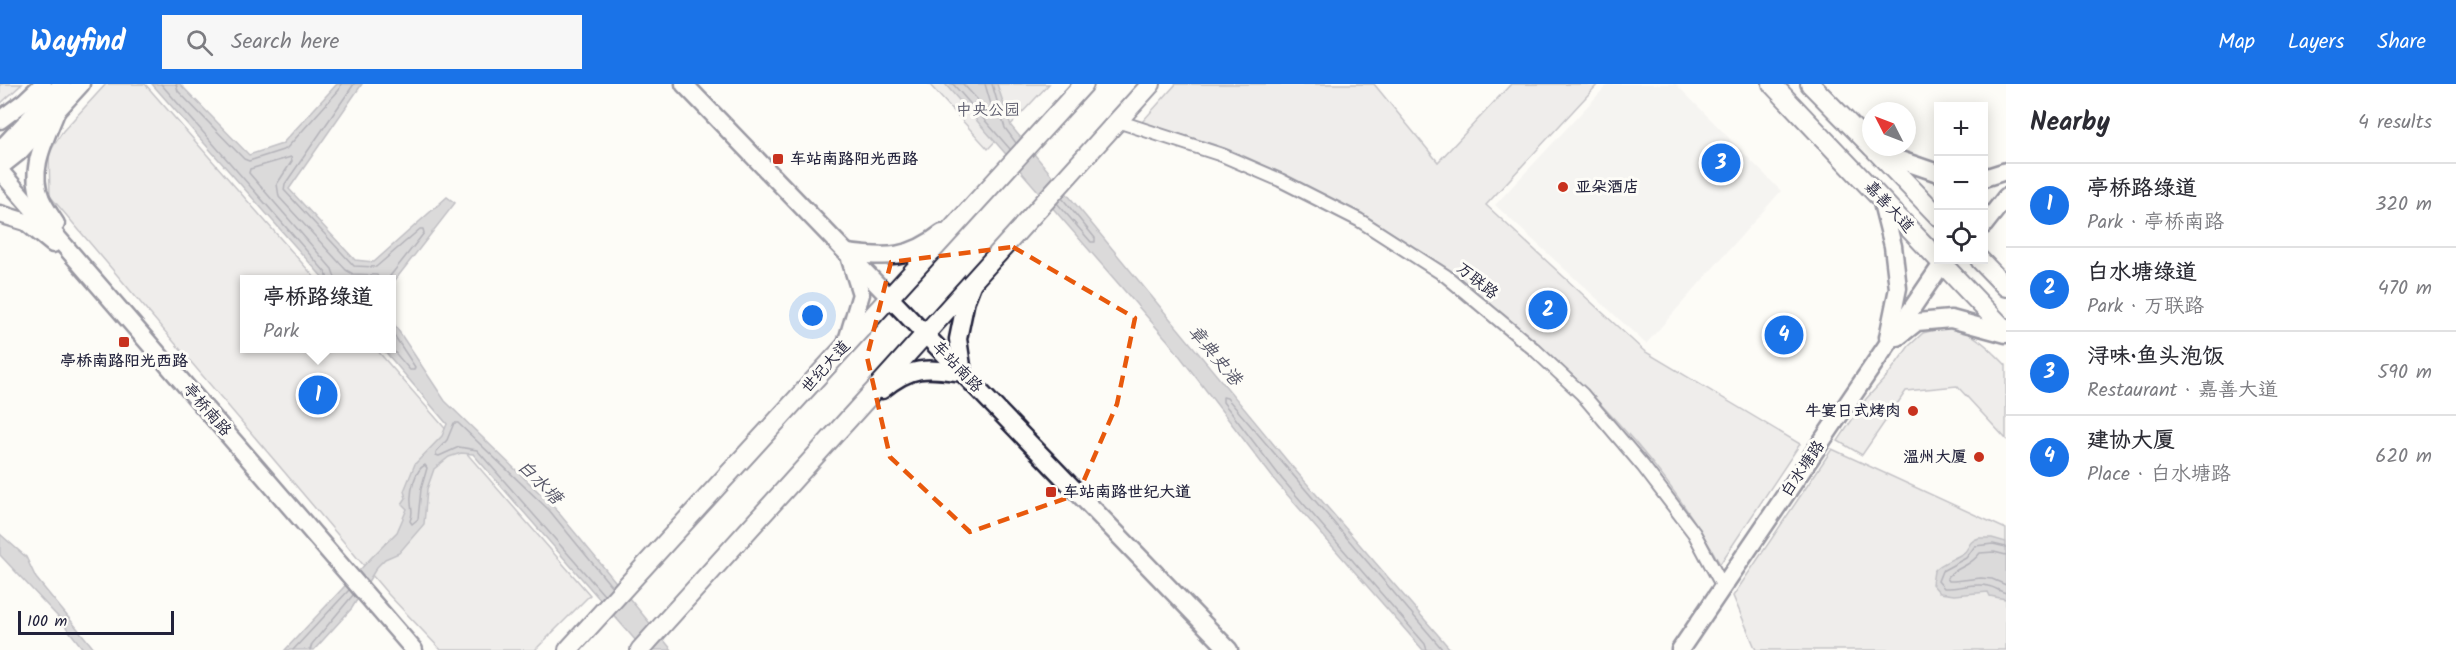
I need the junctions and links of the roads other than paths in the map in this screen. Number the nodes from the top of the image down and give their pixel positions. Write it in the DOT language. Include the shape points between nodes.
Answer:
graph roads {
  1 [pos="44,84"];
  2 [pos="62,84"];
  3 [pos="81,84"];
  4 [pos="684,84"];
  5 [pos="1084,84"];
  6 [pos="1151,84"];
  7 [pos="1772,84"];
  8 [pos="1810,84"];
  9 [pos="56,112"];
  10 [pos="0,120"];
  11 [pos="1117,121"];
  12 [pos="1862,137"];
  13 [pos="0,150"];
  14 [pos="1881,156"];
  15 [pos="1894,156"];
  16 [pos="0,169"];
  17 [pos="1934,171"];
  18 [pos="2006,171"];
  19 [pos="1988,176"];
  20 [pos="2006,197"];
  21 [pos="1881,199"];
  22 [pos="1934,212"];
  23 [pos="0,214"];
  24 [pos="965,215"];
  25 [pos="1988,219"];
  26 [pos="1934,251"];
  27 [pos="847,253"];
  28 [pos="1944,264"];
  29 [pos="1947,264"];
  30 [pos="1984,264"];
  31 [pos="85,270"];
  32 [pos="974,278"];
  33 [pos="2006,287"];
  34 [pos="889,297"];
  35 [pos="2006,332"];
  36 [pos="925,334"];
  37 [pos="846,344"];
  38 [pos="1886,347"];
  39 [pos="963,373"];
  40 [pos="852,415"];
  41 [pos="1723,587"];
  42 [pos="414,650"];
  43 [pos="568,650"];
  44 [pos="640,650"];
  45 [pos="1229,650"];
  46 [pos="1680,650"];
  1 -- 10 [label="street"];
  2 -- 13 [label="street"];
  3 -- 9 [label="street"];
  4 -- 27 [label="street, 车站南路"];
  5 -- 24 [label="main road, 世纪大道"];
  6 -- 11 [label="main road"];
  7 -- 21 [label="main road, 嘉善大道"];
  8 -- 12 [label="main road, 嘉善大道"];
  9 -- 16 [label="street"];
  9 -- 31 [label="street" via="39,155 36,177 41,199"];
  11 -- 32 [label="main road"];
  11 -- 41 [label="street, 万联路" via="1222,155 1280,180 1359,220 1446,276 1582,393 1694,533"];
  14 -- 22 [label="main road, 嘉善大道"];
  15 -- 17 [label="street"];
  16 -- 31 [label="street, 亭桥南路"];
  18 -- 19 [label="street"];
  20 -- 25 [label="street"];
  21 -- 26 [label="main road, 嘉善大道"];
  21 -- 38 [label="street" via="1898,288"];
  23 -- 31 [label="street" via="26,222"];
  24 -- 27 [label="street" via="928,244 909,253 889,258"];
  24 -- 34 [label="main road, 世纪大道"];
  27 -- 34 [label="street, 车站南路"];
  27 -- 37 [label="street" via="861,294"];
  28 -- 38 [label="street, 白水塘路"];
  29 -- 35 [label="main road, 嘉善大道"];
  30 -- 33 [label="main road"];
  31 -- 42 [label="street, 亭桥南路"];
  32 -- 36 [label="main road"];
  32 -- 39 [label="street" via="958,339"];
  34 -- 36 [label="street, 车站南路"];
  34 -- 37 [label="main road, 世纪大道"];
  35 -- 38 [label="street" via="1950,319 1917,322"];
  36 -- 39 [label="street, 车站南路"];
  36 -- 40 [label="main road"];
  37 -- 43 [label="main road, 世纪大道"];
  38 -- 41 [label="street, 白水塘路"];
  39 -- 40 [label="street" via="933,369 907,372"];
  39 -- 45 [label="street, 车站南路"];
  40 -- 44 [label="main road"];
  41 -- 46 [label="street, 白水塘路"];
}
